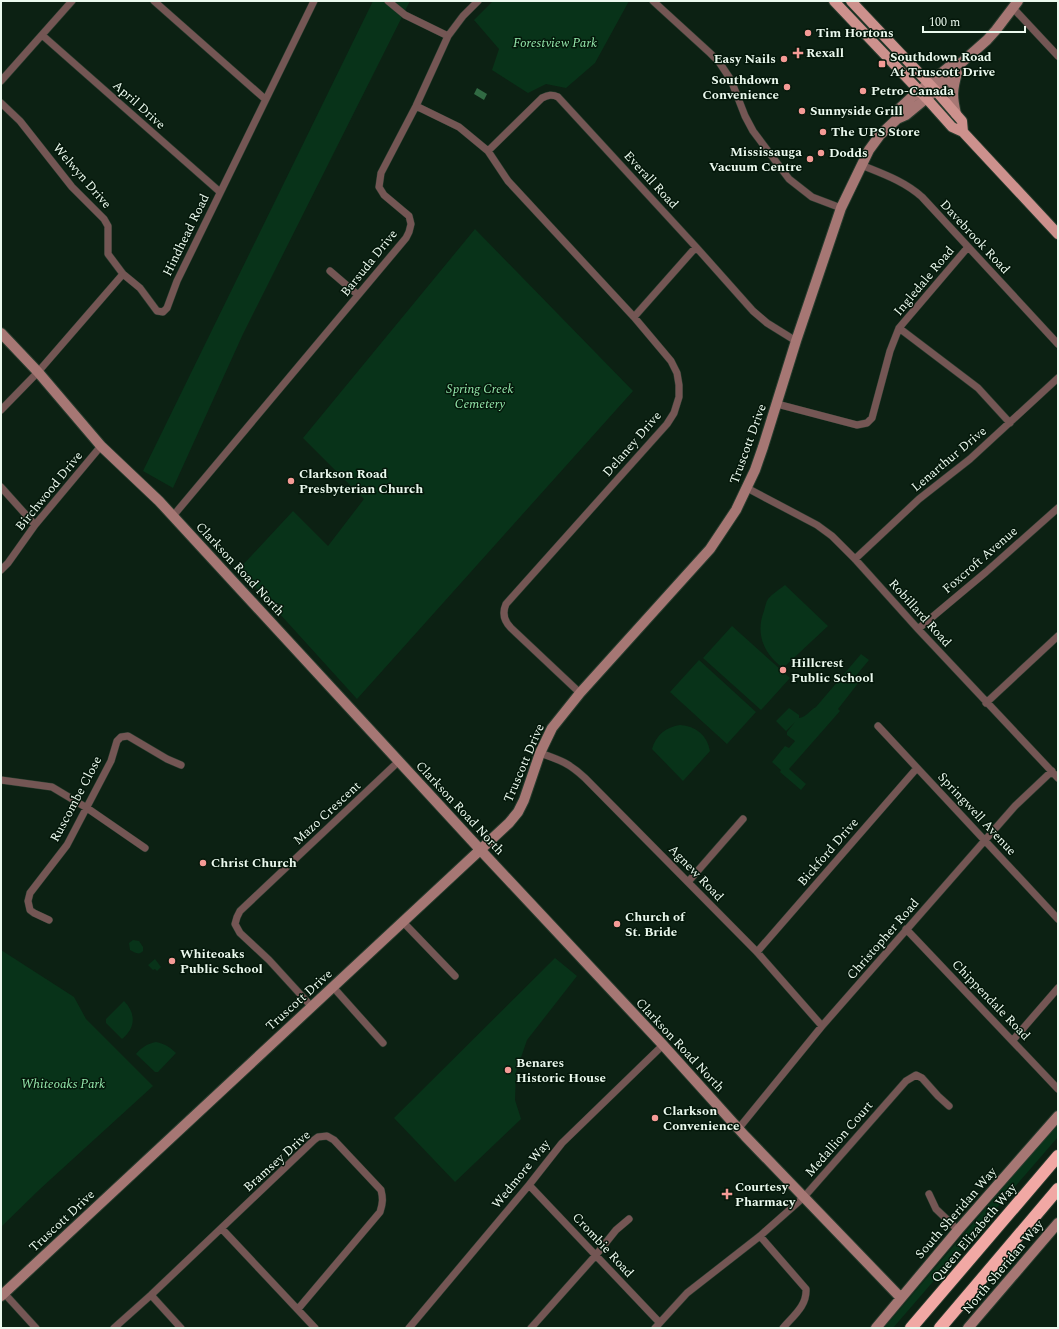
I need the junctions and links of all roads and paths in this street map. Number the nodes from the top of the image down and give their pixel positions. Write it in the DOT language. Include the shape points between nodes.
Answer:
graph roads {
  1 [pos="72,1"];
  2 [pos="154,1"];
  3 [pos="314,1"];
  4 [pos="388,1"];
  5 [pos="478,1"];
  6 [pos="653,1"];
  7 [pos="834,1"];
  8 [pos="851,1"];
  9 [pos="1015,5"];
  10 [pos="42,35"];
  11 [pos="448,36"];
  12 [pos="1058,56"];
  13 [pos="960,63"];
  14 [pos="957,73"];
  15 [pos="1,81"];
  16 [pos="933,87"];
  17 [pos="920,91"];
  18 [pos="265,99"];
  19 [pos="927,99"];
  20 [pos="1,103"];
  21 [pos="416,106"];
  22 [pos="956,114"];
  23 [pos="897,119"];
  24 [pos="963,132"];
  25 [pos="488,151"];
  26 [pos="861,165"];
  27 [pos="220,192"];
  28 [pos="841,208"];
  29 [pos="1058,234"];
  30 [pos="968,247"];
  31 [pos="696,248"];
  32 [pos="330,271"];
  33 [pos="124,274"];
  34 [pos="358,295"];
  35 [pos="634,317"];
  36 [pos="899,328"];
  37 [pos="1,333"];
  38 [pos="796,341"];
  39 [pos="1058,344"];
  40 [pos="38,372"];
  41 [pos="1058,378"];
  42 [pos="777,404"];
  43 [pos="1,410"];
  44 [pos="1010,423"];
  45 [pos="102,446"];
  46 [pos="1,487"];
  47 [pos="747,488"];
  48 [pos="1058,508"];
  49 [pos="173,516"];
  50 [pos="35,525"];
  51 [pos="855,559"];
  52 [pos="1,570"];
  53 [pos="918,629"];
  54 [pos="1058,636"];
  55 [pos="580,693"];
  56 [pos="986,703"];
  57 [pos="878,726"];
  58 [pos="540,753"];
  59 [pos="399,761"];
  60 [pos="181,765"];
  61 [pos="917,768"];
  62 [pos="1052,771"];
  63 [pos="1058,778"];
  64 [pos="1,780"];
  65 [pos="87,808"];
  66 [pos="743,819"];
  67 [pos="985,841"];
  68 [pos="145,848"];
  69 [pos="480,850"];
  70 [pos="688,882"];
  71 [pos="1058,919"];
  72 [pos="49,920"];
  73 [pos="403,922"];
  74 [pos="906,929"];
  75 [pos="757,952"];
  76 [pos="456,976"];
  77 [pos="333,987"];
  78 [pos="1058,988"];
  79 [pos="311,1006"];
  80 [pos="822,1026"];
  81 [pos="1013,1040"];
  82 [pos="383,1043"];
  83 [pos="663,1045"];
  84 [pos="1058,1089"];
  85 [pos="949,1106"];
  86 [pos="1058,1116"];
  87 [pos="738,1128"];
  88 [pos="1058,1156"];
  89 [pos="529,1185"];
  90 [pos="1058,1189"];
  91 [pos="929,1194"];
  92 [pos="804,1197"];
  93 [pos="629,1219"];
  94 [pos="1058,1223"];
  95 [pos="222,1229"];
  96 [pos="958,1230"];
  97 [pos="760,1236"];
  98 [pos="596,1255"];
  99 [pos="2,1294"];
  100 [pos="151,1295"];
  101 [pos="901,1298"];
  102 [pos="298,1309"];
  103 [pos="657,1325"];
  104 [pos="36,1328"];
  105 [pos="114,1328"];
  106 [pos="181,1328"];
  107 [pos="315,1328"];
  108 [pos="409,1328"];
  109 [pos="531,1328"];
  110 [pos="783,1328"];
  111 [pos="876,1328"];
  112 [pos="911,1328"];
  113 [pos="940,1328"];
  114 [pos="968,1328"];
  1 -- 10 [label="street"];
  2 -- 18 [label="street"];
  3 -- 18 [label="street, Hindhead Road"];
  4 -- 11 [label="street" via="405,15"];
  5 -- 11 [label="street, Barsuda Drive"];
  6 -- 28 [label="street" via="719,62 731,80 753,131 789,179 812,197"];
  7 -- 17 [label="main road"];
  8 -- 16 [label="main road"];
  9 -- 12 [label="street"];
  9 -- 13 [label="street, Truscott Drive" via="996,30"];
  10 -- 15 [label="street"];
  10 -- 27 [label="street, April Drive"];
  11 -- 21 [label="street, Barsuda Drive"];
  13 -- 14 [label="street"];
  13 -- 16 [label="street, Truscott Drive" via="949,67"];
  14 -- 16 [label="street, Truscott Drive"];
  14 -- 22 [label="street" via="953,88"];
  16 -- 17 [label="street, Truscott Drive"];
  16 -- 19 [label="street, Truscott Drive"];
  16 -- 22 [label="main road"];
  17 -- 19 [label="main road"];
  17 -- 23 [label="street, Truscott Drive" via="899,109"];
  18 -- 27 [label="street, Hindhead Road"];
  19 -- 23 [label="street, Truscott Drive"];
  19 -- 24 [label="main road" via="952,127"];
  20 -- 33 [label="street, Welwyn Drive" via="20,121 72,187 104,219 108,226 108,254"];
  21 -- 25 [label="street, Delaney Drive" via="459,128"];
  21 -- 34 [label="street, Barsuda Drive" via="381,173 379,187 384,195 409,216 409,232"];
  22 -- 24 [label="main road" via="962,121"];
  23 -- 26 [label="street, Truscott Drive" via="880,135"];
  24 -- 29 [label="main road"];
  25 -- 31 [label="street, Everall Road" via="542,98 546,95 558,97"];
  25 -- 35 [label="street, Delaney Drive" via="508,181"];
  26 -- 28 [label="street, Truscott Drive"];
  26 -- 30 [label="street, Davebrook Road" via="912,188"];
  27 -- 33 [label="street, Hindhead Road" via="177,281 168,308 163,312 157,311 140,288"];
  28 -- 38 [label="street, Truscott Drive"];
  30 -- 36 [label="street, Ingledale Road"];
  30 -- 39 [label="street, Davebrook Road"];
  31 -- 35 [label="street"];
  31 -- 38 [label="street, Everall Road" via="753,311"];
  32 -- 34 [label="street"];
  33 -- 40 [label="street"];
  34 -- 49 [label="street, Barsuda Drive"];
  35 -- 55 [label="street, Delaney Drive" via="671,361 677,372 680,397 674,413 667,424 506,604 504,610 505,622"];
  36 -- 42 [label="street, Ingledale Road" via="890,351 872,418 867,423 857,424"];
  36 -- 44 [label="street" via="978,388"];
  37 -- 40 [label="street, Clarkson Road North"];
  38 -- 42 [label="street, Truscott Drive"];
  40 -- 43 [label="street"];
  40 -- 45 [label="street, Clarkson Road North"];
  41 -- 44 [label="street, Lenarthur Drive"];
  42 -- 47 [label="street, Truscott Drive"];
  44 -- 51 [label="street, Lenarthur Drive" via="919,499"];
  45 -- 49 [label="street, Clarkson Road North"];
  45 -- 50 [label="street, Birchwood Drive"];
  46 -- 50 [label="street"];
  47 -- 51 [label="street, Robillard Road" via="817,525"];
  47 -- 55 [label="street, Truscott Drive" via="736,510 710,549"];
  48 -- 53 [label="street, Foxcroft Avenue"];
  49 -- 59 [label="street, Clarkson Road North"];
  50 -- 52 [label="street, Birchwood Drive"];
  51 -- 53 [label="street, Robillard Road"];
  53 -- 56 [label="street, Robillard Road"];
  54 -- 56 [label="street"];
  55 -- 58 [label="street, Truscott Drive" via="552,728"];
  56 -- 62 [label="street, Robillard Road"];
  57 -- 61 [label="street, Springwell Avenue"];
  58 -- 69 [label="street, Truscott Drive" via="518,812"];
  58 -- 70 [label="street, Agnew Road" via="572,766"];
  59 -- 69 [label="street, Clarkson Road North"];
  59 -- 79 [label="street, Mazo Crescent" via="240,911 237,917 236,924 240,933"];
  60 -- 65 [label="street, Ruscombe Close" via="128,736 121,736"];
  61 -- 67 [label="street, Springwell Avenue"];
  61 -- 75 [label="street, Bickford Drive"];
  62 -- 63 [label="street, Robillard Road"];
  62 -- 67 [label="street, Christopher Road" via="1015,806"];
  64 -- 65 [label="street" via="52,787"];
  65 -- 68 [label="street"];
  65 -- 72 [label="street, Ruscombe Close" via="67,845 30,892 30,910"];
  66 -- 70 [label="street"];
  67 -- 71 [label="street, Springwell Avenue"];
  67 -- 74 [label="street, Christopher Road"];
  69 -- 73 [label="street, Truscott Drive"];
  69 -- 83 [label="street, Clarkson Road North"];
  70 -- 75 [label="street, Agnew Road"];
  73 -- 76 [label="street"];
  73 -- 77 [label="street, Truscott Drive"];
  74 -- 80 [label="street, Christopher Road"];
  74 -- 81 [label="street, Chippendale Road"];
  75 -- 80 [label="street, Agnew Road"];
  77 -- 79 [label="street, Truscott Drive"];
  77 -- 82 [label="street"];
  78 -- 81 [label="street"];
  79 -- 99 [label="street, Truscott Drive"];
  80 -- 87 [label="street, Christopher Road"];
  81 -- 84 [label="street, Chippendale Road"];
  83 -- 87 [label="street, Clarkson Road North"];
  83 -- 89 [label="street, Wedmore Way" via="562,1144"];
  85 -- 92 [label="street, Medallion Court" via="922,1078 916,1075 911,1077"];
  86 -- 96 [label="street, South Sheridan Way"];
  87 -- 92 [label="street, Clarkson Road North"];
  88 -- 112 [label="highway, Queen Elizabeth Way"];
  89 -- 98 [label="street, Crombie Road"];
  89 -- 108 [label="street, Wedmore Way"];
  90 -- 113 [label="highway"];
  91 -- 96 [label="street" via="936,1210"];
  92 -- 97 [label="street, Medallion Court"];
  92 -- 101 [label="street, Clarkson Road North"];
  93 -- 98 [label="street" via="616,1230"];
  94 -- 114 [label="street, North Sheridan Way"];
  95 -- 100 [label="street, Bramsey Drive"];
  95 -- 102 [label="street"];
  95 -- 102 [label="street, Bramsey Drive" via="314,1140 327,1136 334,1140 380,1190 383,1204 380,1212"];
  96 -- 101 [label="street, South Sheridan Way"];
  97 -- 103 [label="street, Medallion Court" via="687,1293"];
  97 -- 110 [label="street" via="806,1289 803,1305"];
  98 -- 103 [label="street, Crombie Road"];
  98 -- 109 [label="street"];
  99 -- 104 [label="street"];
  100 -- 105 [label="street, Bramsey Drive"];
  100 -- 106 [label="street"];
  101 -- 111 [label="street, South Sheridan Way"];
  102 -- 107 [label="street"];
}
